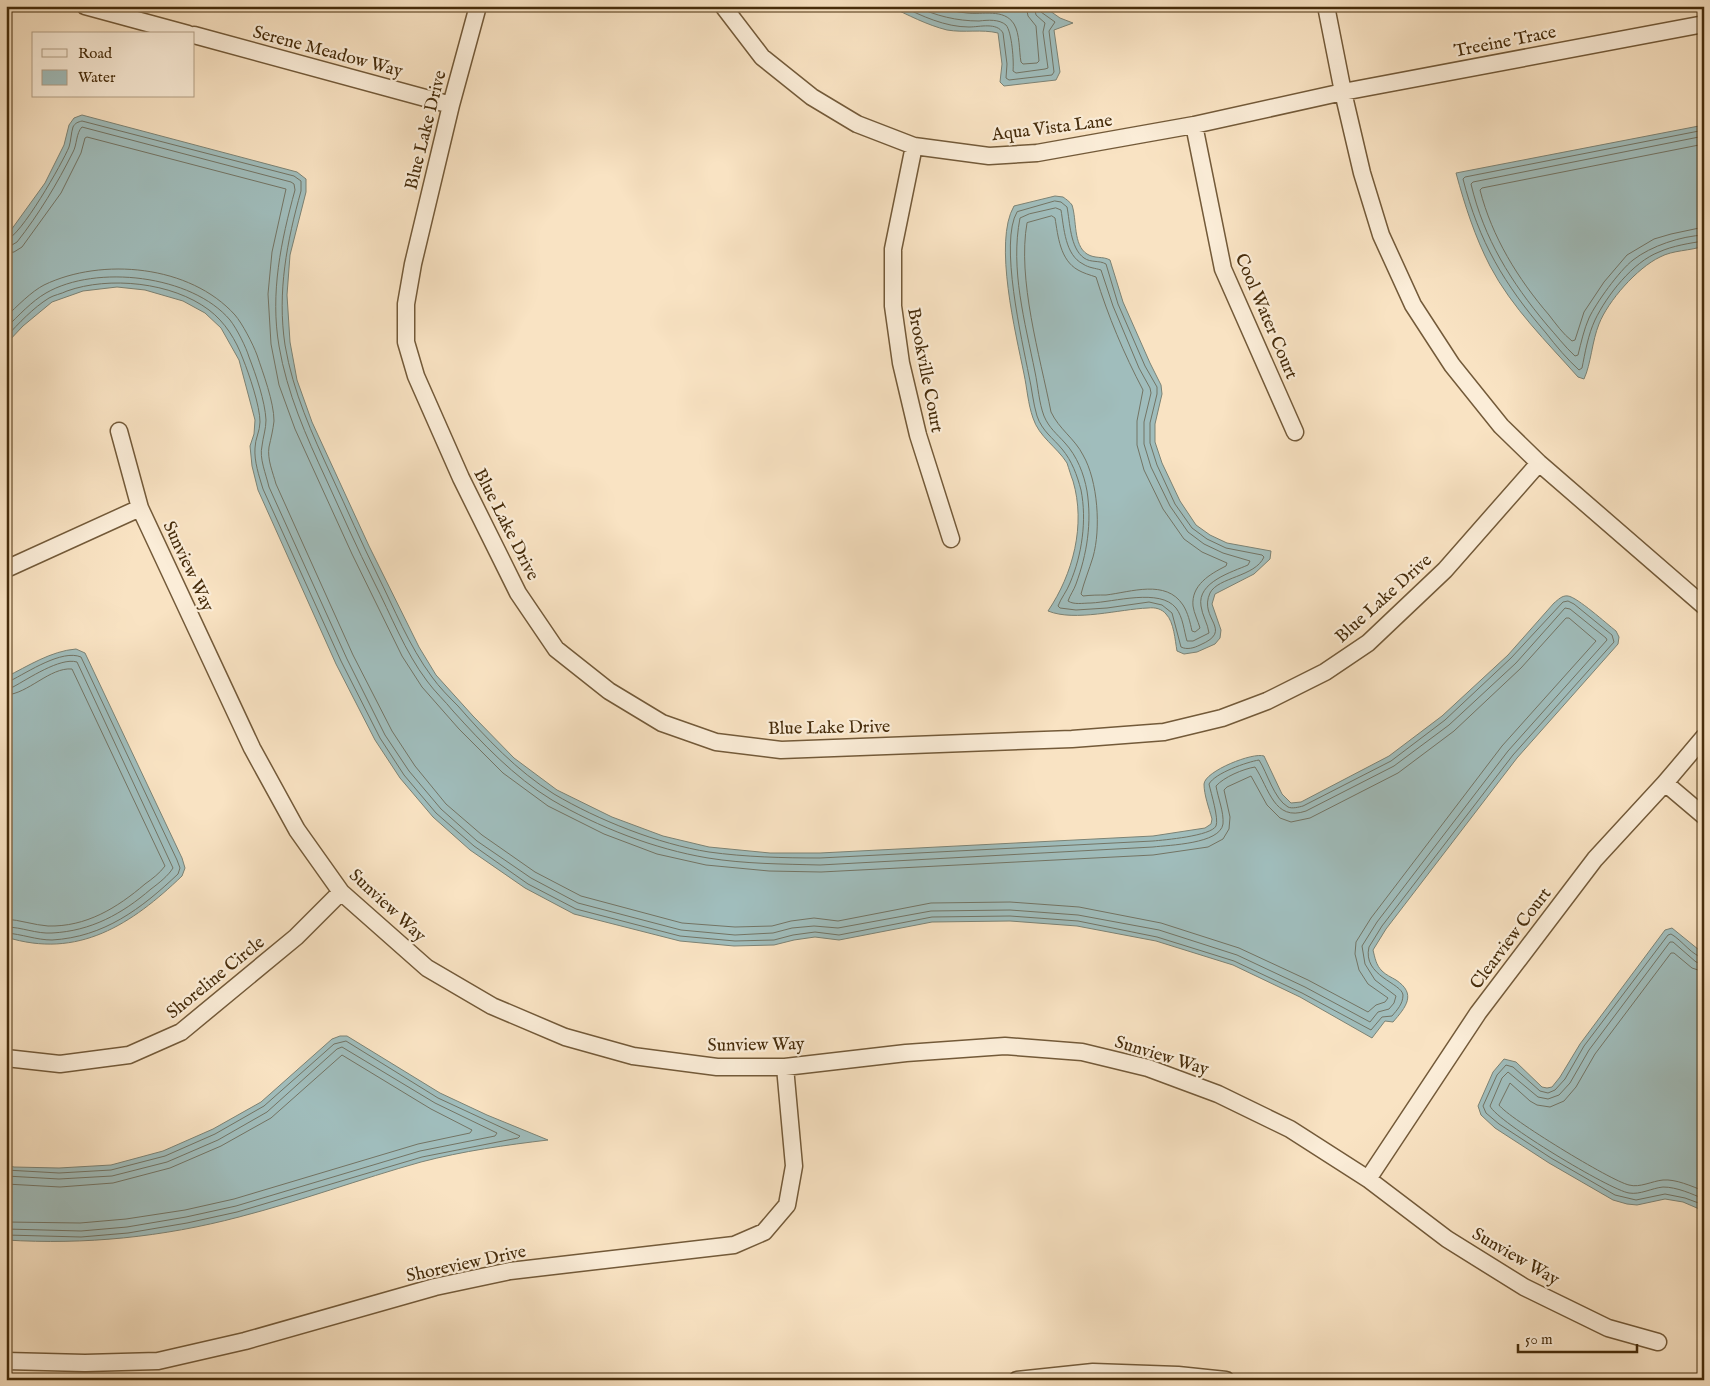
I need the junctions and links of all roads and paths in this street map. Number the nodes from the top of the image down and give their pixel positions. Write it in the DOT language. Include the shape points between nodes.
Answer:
graph roads {
  1 [pos="85,6"];
  2 [pos="478,6"];
  3 [pos="723,6"];
  4 [pos="1326,6"];
  5 [pos="1704,24"];
  6 [pos="181,32"];
  7 [pos="195,35"];
  8 [pos="1343,92"];
  9 [pos="451,105"];
  10 [pos="1194,125"];
  11 [pos="914,146"];
  12 [pos="119,431"];
  13 [pos="1295,432"];
  14 [pos="1540,463"];
  15 [pos="140,508"];
  16 [pos="951,539"];
  17 [pos="6,569"];
  18 [pos="1704,606"];
  19 [pos="1704,737"];
  20 [pos="1665,783"];
  21 [pos="1704,816"];
  22 [pos="341,892"];
  23 [pos="6,1058"];
  24 [pos="785,1067"];
  25 [pos="1368,1179"];
  26 [pos="1658,1342"];
  27 [pos="6,1361"];
  28 [pos="1017,1380"];
  29 [pos="1226,1380"];
  1 -- 6 [label="street"];
  2 -- 9 [label="street, Blue Lake Drive"];
  3 -- 11 [label="street, Aqua Vista Lane" via="762,57 812,97 857,124"];
  4 -- 8 [label="street"];
  5 -- 8 [label="street, Treeine Trace"];
  7 -- 9 [label="street, Serene Meadow Way"];
  8 -- 10 [label="street, Aqua Vista Lane"];
  8 -- 14 [label="street" via="1381,235 1413,305 1452,365 1502,426"];
  9 -- 14 [label="street, Blue Lake Drive" via="406,304 406,342 416,376 460,478 518,592 556,649 609,691 662,723 716,742 781,750 1072,739 1164,732 1222,718 1267,701 1325,672 1368,643 1445,570"];
  10 -- 11 [label="street, Aqua Vista Lane" via="1037,153 989,156"];
  10 -- 13 [label="street, Cool Water Court" via="1222,269"];
  11 -- 16 [label="street, Brookville Court" via="893,249 893,306 900,363 918,435"];
  12 -- 15 [label="street, Sunview Way"];
  14 -- 18 [label="street"];
  15 -- 17 [label="street"];
  15 -- 22 [label="street, Sunview Way" via="252,748 297,830"];
  19 -- 20 [label="street, Clearview Court"];
  20 -- 21 [label="street"];
  20 -- 25 [label="street, Clearview Court" via="1595,858 1478,1013"];
  22 -- 23 [label="street, Shoreline Circle" via="296,937 181,1032 129,1055 60,1064"];
  22 -- 24 [label="street, Sunview Way" via="427,968 492,1006 565,1037 633,1056 707,1066"];
  24 -- 25 [label="street, Sunview Way" via="1005,1046 1082,1052 1148,1068 1218,1094 1290,1129"];
  24 -- 27 [label="street, Shoreview Drive" via="794,1166 787,1205 764,1232 734,1245 501,1273 435,1287 245,1341 158,1361"];
  25 -- 26 [label="street, Sunview Way" via="1447,1239 1524,1287 1608,1328"];
  28 -- 29 [label="street" via="1093,1372"];
}
